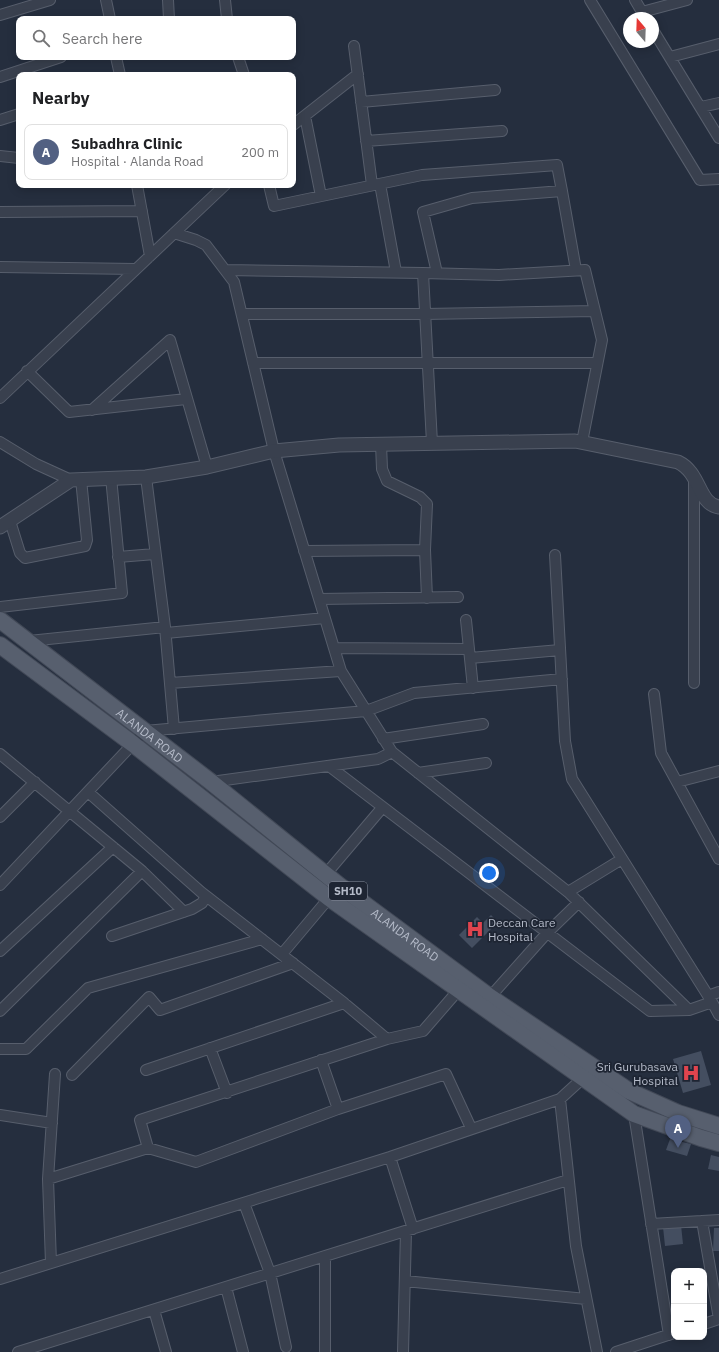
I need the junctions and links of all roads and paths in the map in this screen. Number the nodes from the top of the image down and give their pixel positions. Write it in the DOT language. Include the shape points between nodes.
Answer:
graph roads {
  1 [pos="50,0"];
  2 [pos="106,0"];
  3 [pos="168,0"];
  4 [pos="225,0"];
  5 [pos="590,0"];
  6 [pos="635,0"];
  7 [pos="687,0"];
  8 [pos="642,12"];
  9 [pos="653,12"];
  10 [pos="0,15"];
  11 [pos="109,16"];
  12 [pos="169,16"];
  13 [pos="227,16"];
  14 [pos="659,40"];
  15 [pos="719,44"];
  16 [pos="354,46"];
  17 [pos="670,58"];
  18 [pos="52,60"];
  19 [pos="117,60"];
  20 [pos="239,60"];
  21 [pos="119,72"];
  22 [pos="243,72"];
  23 [pos="358,74"];
  24 [pos="0,77"];
  25 [pos="495,90"];
  26 [pos="361,102"];
  27 [pos="719,102"];
  28 [pos="700,107"];
  29 [pos="16,115"];
  30 [pos="305,116"];
  31 [pos="0,120"];
  32 [pos="296,123"];
  33 [pos="502,131"];
  34 [pos="719,138"];
  35 [pos="366,141"];
  36 [pos="0,156"];
  37 [pos="16,158"];
  38 [pos="719,179"];
  39 [pos="376,185"];
  40 [pos="138,188"];
  41 [pos="222,188"];
  42 [pos="270,188"];
  43 [pos="562,191"];
  44 [pos="321,196"];
  45 [pos="142,211"];
  46 [pos="0,212"];
  47 [pos="174,233"];
  48 [pos="150,256"];
  49 [pos="0,267"];
  50 [pos="135,269"];
  51 [pos="226,270"];
  52 [pos="576,270"];
  53 [pos="396,272"];
  54 [pos="423,272"];
  55 [pos="437,273"];
  56 [pos="595,311"];
  57 [pos="242,314"];
  58 [pos="425,314"];
  59 [pos="253,363"];
  60 [pos="428,363"];
  61 [pos="597,363"];
  62 [pos="27,371"];
  63 [pos="0,398"];
  64 [pos="186,399"];
  65 [pos="92,410"];
  66 [pos="0,442"];
  67 [pos="582,442"];
  68 [pos="432,443"];
  69 [pos="381,444"];
  70 [pos="274,451"];
  71 [pos="207,467"];
  72 [pos="694,475"];
  73 [pos="146,476"];
  74 [pos="111,477"];
  75 [pos="76,479"];
  76 [pos="719,507"];
  77 [pos="5,524"];
  78 [pos="425,550"];
  79 [pos="304,551"];
  80 [pos="156,554"];
  81 [pos="555,555"];
  82 [pos="118,557"];
  83 [pos="458,597"];
  84 [pos="427,598"];
  85 [pos="319,599"];
  86 [pos="0,607"];
  87 [pos="324,618"];
  88 [pos="0,620"];
  89 [pos="466,620"];
  90 [pos="166,630"];
  91 [pos="29,641"];
  92 [pos="0,646"];
  93 [pos="334,648"];
  94 [pos="560,650"];
  95 [pos="470,654"];
  96 [pos="340,671"];
  97 [pos="562,679"];
  98 [pos="170,683"];
  99 [pos="694,683"];
  100 [pos="473,688"];
  101 [pos="654,694"];
  102 [pos="366,711"];
  103 [pos="483,724"];
  104 [pos="174,729"];
  105 [pos="145,731"];
  106 [pos="383,738"];
  107 [pos="133,744"];
  108 [pos="392,752"];
  109 [pos="0,754"];
  110 [pos="486,763"];
  111 [pos="329,766"];
  112 [pos="719,771"];
  113 [pos="418,773"];
  114 [pos="35,782"];
  115 [pos="210,782"];
  116 [pos="677,782"];
  117 [pos="88,792"];
  118 [pos="382,808"];
  119 [pos="69,812"];
  120 [pos="0,817"];
  121 [pos="113,847"];
  122 [pos="622,859"];
  123 [pos="719,859"];
  124 [pos="142,871"];
  125 [pos="326,874"];
  126 [pos="0,885"];
  127 [pos="568,892"];
  128 [pos="206,896"];
  129 [pos="330,898"];
  130 [pos="579,902"];
  131 [pos="184,912"];
  132 [pos="547,933"];
  133 [pos="112,936"];
  134 [pos="262,939"];
  135 [pos="0,951"];
  136 [pos="282,954"];
  137 [pos="293,963"];
  138 [pos="462,986"];
  139 [pos="719,992"];
  140 [pos="490,997"];
  141 [pos="710,999"];
  142 [pos="344,1003"];
  143 [pos="689,1010"];
  144 [pos="0,1011"];
  145 [pos="719,1015"];
  146 [pos="388,1039"];
  147 [pos="210,1048"];
  148 [pos="0,1049"];
  149 [pos="321,1060"];
  150 [pos="146,1070"];
  151 [pos="599,1073"];
  152 [pos="55,1074"];
  153 [pos="72,1075"];
  154 [pos="583,1078"];
  155 [pos="227,1093"];
  156 [pos="560,1099"];
  157 [pos="338,1109"];
  158 [pos="634,1114"];
  159 [pos="0,1115"];
  160 [pos="52,1123"];
  161 [pos="719,1126"];
  162 [pos="471,1128"];
  163 [pos="719,1143"];
  164 [pos="148,1148"];
  165 [pos="390,1157"];
  166 [pos="48,1179"];
  167 [pos="568,1180"];
  168 [pos="244,1203"];
  169 [pos="719,1220"];
  170 [pos="702,1221"];
  171 [pos="651,1224"];
  172 [pos="409,1230"];
  173 [pos="325,1256"];
  174 [pos="51,1263"];
  175 [pos="270,1273"];
  176 [pos="0,1280"];
  177 [pos="405,1281"];
  178 [pos="226,1287"];
  179 [pos="586,1299"];
  180 [pos="154,1310"];
  181 [pos="719,1319"];
  182 [pos="707,1323"];
  183 [pos="671,1334"];
  184 [pos="286,1347"];
  185 [pos="18,1352"];
  186 [pos="166,1352"];
  187 [pos="243,1352"];
  188 [pos="324,1352"];
  189 [pos="406,1352"];
  190 [pos="597,1352"];
  191 [pos="616,1352"];
  1 -- 10 [label="street"];
  2 -- 11 [label="street"];
  3 -- 12 [label="street"];
  4 -- 13 [label="street"];
  5 -- 38 [label="street" via="700,180"];
  6 -- 8 [label="street"];
  7 -- 9 [label="street"];
  14 -- 17 [label="street"];
  15 -- 17 [label="street"];
  16 -- 23 [label="street"];
  17 -- 28 [label="street"];
  18 -- 24 [label="street"];
  19 -- 21 [label="street"];
  20 -- 22 [label="street"];
  23 -- 26 [label="street"];
  23 -- 30 [label="street"];
  25 -- 26 [label="street"];
  26 -- 35 [label="street"];
  27 -- 28 [label="street"];
  28 -- 34 [label="street"];
  29 -- 31 [label="street"];
  30 -- 32 [label="street"];
  30 -- 44 [label="street"];
  33 -- 35 [label="street"];
  35 -- 39 [label="street"];
  36 -- 37 [label="street"];
  39 -- 43 [label="street" via="422,175 557,165"];
  39 -- 44 [label="street"];
  39 -- 53 [label="street"];
  40 -- 45 [label="street"];
  41 -- 47 [label="street"];
  42 -- 44 [label="street" via="274,206"];
  43 -- 52 [label="street"];
  43 -- 55 [label="street" via="472,198 424,212"];
  45 -- 46 [label="street"];
  45 -- 48 [label="street"];
  47 -- 48 [label="street"];
  47 -- 51 [label="street" via="206,245"];
  48 -- 50 [label="street"];
  49 -- 50 [label="street"];
  50 -- 62 [label="street"];
  51 -- 53 [label="street"];
  51 -- 57 [label="street" via="234,282"];
  52 -- 55 [label="street" via="499,275"];
  52 -- 56 [label="street" via="585,270"];
  53 -- 54 [label="street"];
  54 -- 55 [label="street"];
  54 -- 58 [label="street"];
  56 -- 58 [label="street"];
  56 -- 61 [label="street" via="602,340"];
  57 -- 58 [label="street"];
  57 -- 59 [label="street"];
  58 -- 60 [label="street"];
  59 -- 60 [label="street"];
  59 -- 70 [label="street"];
  60 -- 61 [label="street"];
  60 -- 68 [label="street"];
  61 -- 67 [label="street"];
  62 -- 63 [label="street"];
  62 -- 65 [label="street" via="68,412"];
  64 -- 65 [label="street"];
  64 -- 65 [label="street" via="170,340"];
  64 -- 71 [label="street"];
  66 -- 75 [label="street" via="36,464"];
  67 -- 68 [label="street"];
  67 -- 72 [label="street" via="678,462"];
  68 -- 69 [label="street"];
  69 -- 70 [label="street"];
  69 -- 78 [label="street" via="382,470 387,481 420,497 428,504"];
  70 -- 71 [label="street"];
  70 -- 79 [label="street"];
  71 -- 73 [label="street"];
  72 -- 76 [label="street" via="707,501 712,506"];
  72 -- 99 [label="street"];
  73 -- 74 [label="street"];
  73 -- 80 [label="street"];
  74 -- 75 [label="street"];
  74 -- 82 [label="street"];
  75 -- 77 [label="street"];
  75 -- 77 [label="street" via="87,540 85,546 25,558 20,554"];
  78 -- 79 [label="street"];
  78 -- 84 [label="street"];
  79 -- 85 [label="street"];
  80 -- 82 [label="street"];
  80 -- 90 [label="street"];
  81 -- 94 [label="street"];
  82 -- 86 [label="street" via="122,593"];
  83 -- 84 [label="street"];
  84 -- 85 [label="street"];
  85 -- 87 [label="street"];
  87 -- 90 [label="street"];
  87 -- 93 [label="street"];
  88 -- 91 [label="main road, ALANDA ROAD / SH10"];
  89 -- 95 [label="street"];
  90 -- 91 [label="street"];
  90 -- 98 [label="street"];
  91 -- 105 [label="main road, ALANDA ROAD / SH10"];
  92 -- 107 [label="main road, ALANDA ROAD / SH10"];
  93 -- 95 [label="street"];
  93 -- 96 [label="street"];
  94 -- 95 [label="street"];
  94 -- 97 [label="street"];
  95 -- 100 [label="street"];
  96 -- 98 [label="street"];
  96 -- 102 [label="street"];
  97 -- 100 [label="street"];
  97 -- 122 [label="street" via="565,741 572,779"];
  98 -- 104 [label="street"];
  100 -- 102 [label="street" via="414,693"];
  101 -- 116 [label="street" via="661,752"];
  102 -- 104 [label="street"];
  102 -- 106 [label="street"];
  103 -- 106 [label="street"];
  104 -- 105 [label="street"];
  105 -- 107 [label="street"];
  105 -- 115 [label="main road, ALANDA ROAD / SH10"];
  106 -- 108 [label="street"];
  107 -- 117 [label="street"];
  107 -- 129 [label="main road, ALANDA ROAD / SH10"];
  108 -- 111 [label="street" via="378,759"];
  108 -- 113 [label="street"];
  109 -- 114 [label="street"];
  110 -- 113 [label="street"];
  111 -- 115 [label="street"];
  111 -- 118 [label="street"];
  112 -- 116 [label="street"];
  113 -- 127 [label="street"];
  114 -- 119 [label="street"];
  114 -- 120 [label="street"];
  115 -- 125 [label="main road, ALANDA ROAD / SH10"];
  116 -- 123 [label="street"];
  117 -- 119 [label="street"];
  117 -- 128 [label="street"];
  118 -- 125 [label="street"];
  118 -- 132 [label="street"];
  119 -- 121 [label="street"];
  119 -- 126 [label="street"];
  121 -- 124 [label="street"];
  121 -- 135 [label="street"];
  122 -- 127 [label="street"];
  122 -- 141 [label="street"];
  124 -- 131 [label="street"];
  124 -- 144 [label="street"];
  125 -- 138 [label="main road, ALANDA ROAD / SH10"];
  127 -- 130 [label="street"];
  128 -- 131 [label="street" via="198,906"];
  128 -- 134 [label="street"];
  129 -- 136 [label="street"];
  129 -- 138 [label="main road, ALANDA ROAD / SH10"];
  130 -- 132 [label="street"];
  130 -- 143 [label="street"];
  131 -- 133 [label="street"];
  132 -- 140 [label="street"];
  132 -- 143 [label="street" via="650,1011"];
  134 -- 136 [label="street"];
  134 -- 148 [label="street" via="88,988 26,1048"];
  136 -- 137 [label="street"];
  137 -- 142 [label="street"];
  137 -- 153 [label="street" via="160,1010 149,997"];
  138 -- 140 [label="main road, ALANDA ROAD / SH10"];
  138 -- 146 [label="street" via="423,1030"];
  138 -- 154 [label="main road, ALANDA ROAD / SH10"];
  139 -- 141 [label="street"];
  140 -- 151 [label="main road, ALANDA ROAD / SH10"];
  141 -- 143 [label="street"];
  141 -- 145 [label="street"];
  142 -- 146 [label="street"];
  142 -- 147 [label="street"];
  146 -- 149 [label="street"];
  147 -- 150 [label="street"];
  147 -- 155 [label="street"];
  149 -- 155 [label="street"];
  149 -- 157 [label="street"];
  151 -- 154 [label="street"];
  151 -- 161 [label="main road, ALANDA ROAD / SH10" via="629,1091"];
  152 -- 160 [label="street"];
  154 -- 156 [label="street"];
  154 -- 158 [label="main road, ALANDA ROAD / SH10"];
  155 -- 164 [label="street" via="140,1120"];
  156 -- 162 [label="street"];
  156 -- 167 [label="street"];
  157 -- 162 [label="street" via="446,1074"];
  157 -- 164 [label="street" via="196,1162"];
  158 -- 163 [label="main road, ALANDA ROAD / SH10"];
  158 -- 171 [label="street"];
  159 -- 160 [label="street"];
  160 -- 166 [label="street"];
  162 -- 165 [label="street"];
  164 -- 166 [label="street"];
  165 -- 168 [label="street"];
  165 -- 172 [label="street"];
  166 -- 174 [label="street"];
  167 -- 172 [label="street"];
  167 -- 179 [label="street"];
  168 -- 174 [label="street"];
  168 -- 175 [label="street"];
  169 -- 170 [label="street"];
  170 -- 171 [label="street"];
  170 -- 181 [label="street"];
  171 -- 183 [label="street"];
  172 -- 173 [label="street"];
  172 -- 177 [label="street"];
  173 -- 175 [label="street"];
  173 -- 188 [label="street"];
  174 -- 176 [label="street"];
  175 -- 178 [label="street"];
  175 -- 184 [label="street"];
  177 -- 179 [label="street"];
  177 -- 189 [label="street"];
  178 -- 180 [label="street"];
  178 -- 187 [label="street"];
  179 -- 190 [label="street"];
  180 -- 185 [label="street"];
  180 -- 186 [label="street"];
  181 -- 182 [label="street"];
  183 -- 191 [label="street"];
}
